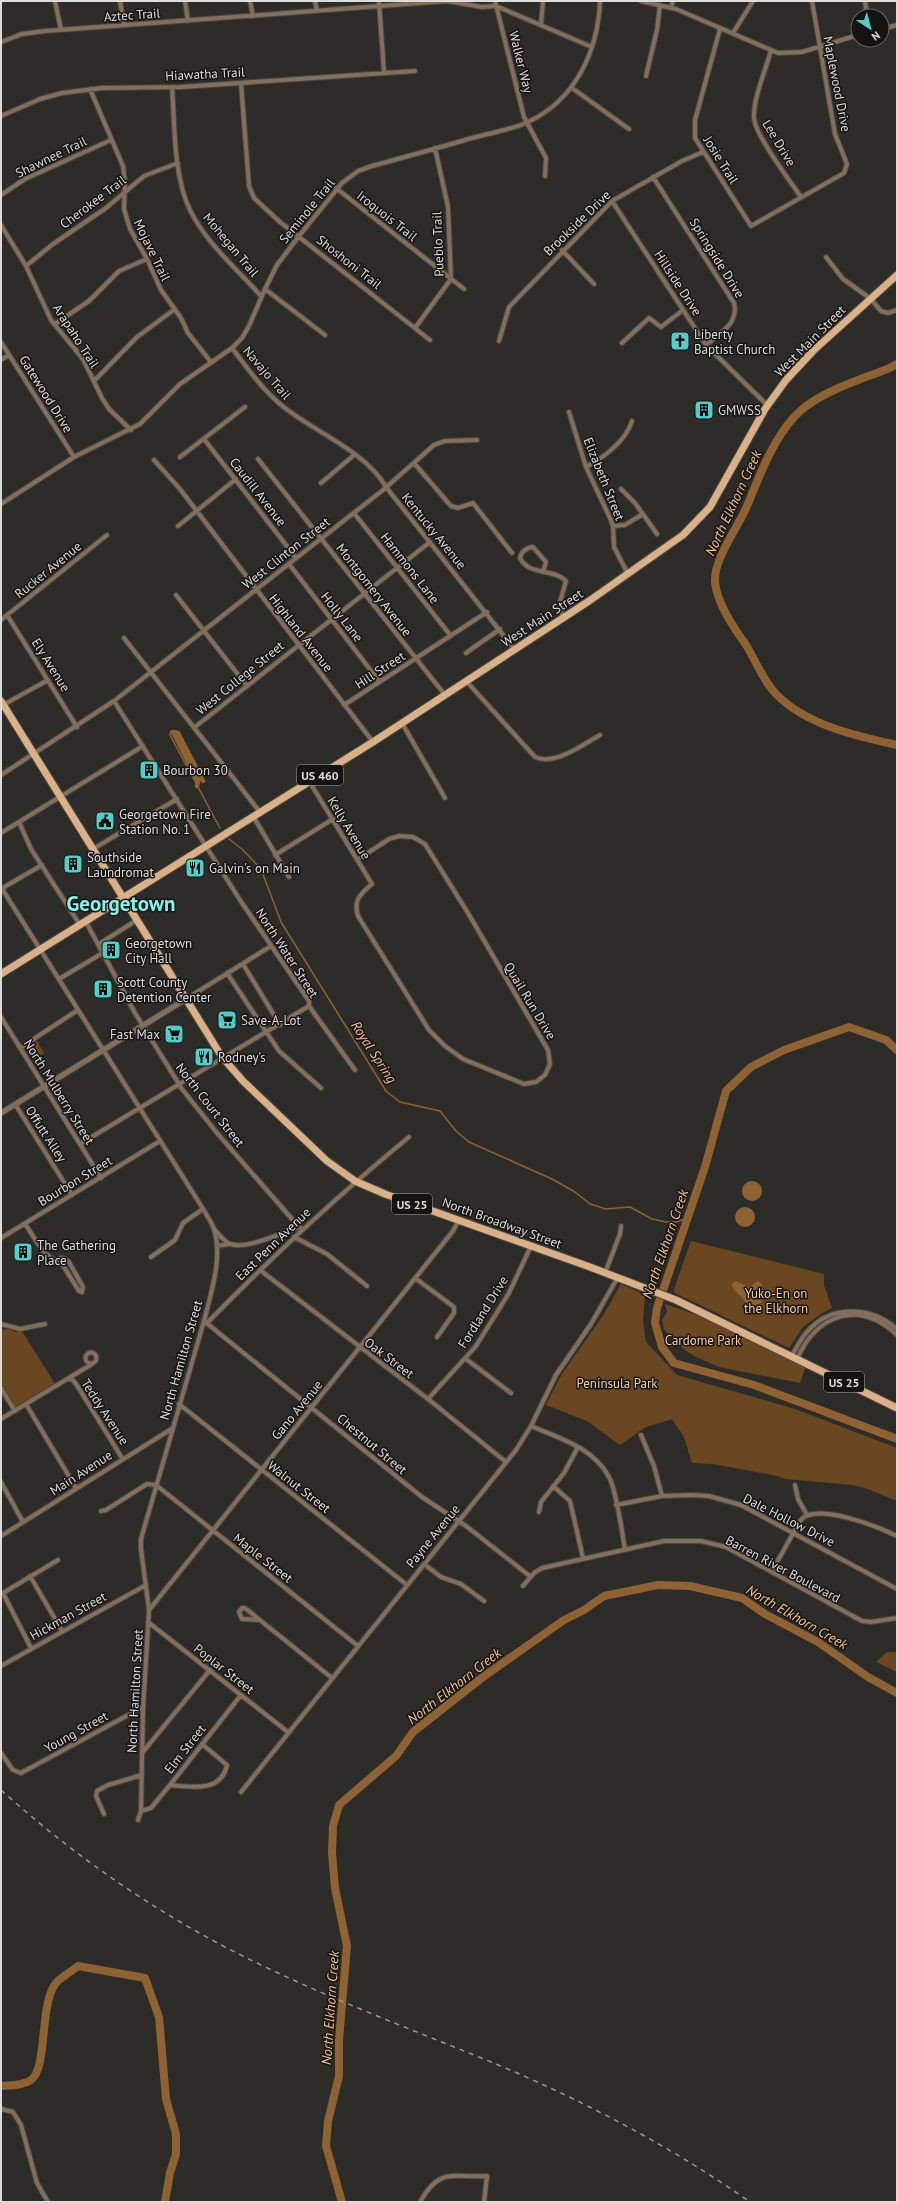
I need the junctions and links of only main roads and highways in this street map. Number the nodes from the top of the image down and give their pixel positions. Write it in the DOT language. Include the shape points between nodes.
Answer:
graph roads {
  1 [pos="897,275"];
  2 [pos="2,704"];
  3 [pos="123,898"];
  4 [pos="1,974"];
  5 [pos="897,1408"];
  1 -- 3 [label="main road, West Main Street / US 460" via="804,360 767,405 704,515 683,535 467,682"];
  2 -- 3 [label="main road, US 25"];
  3 -- 4 [label="main road, US 460"];
  3 -- 5 [label="main road, North Broadway Street / US 25" via="223,1059 327,1161 355,1181 676,1300"];
}
